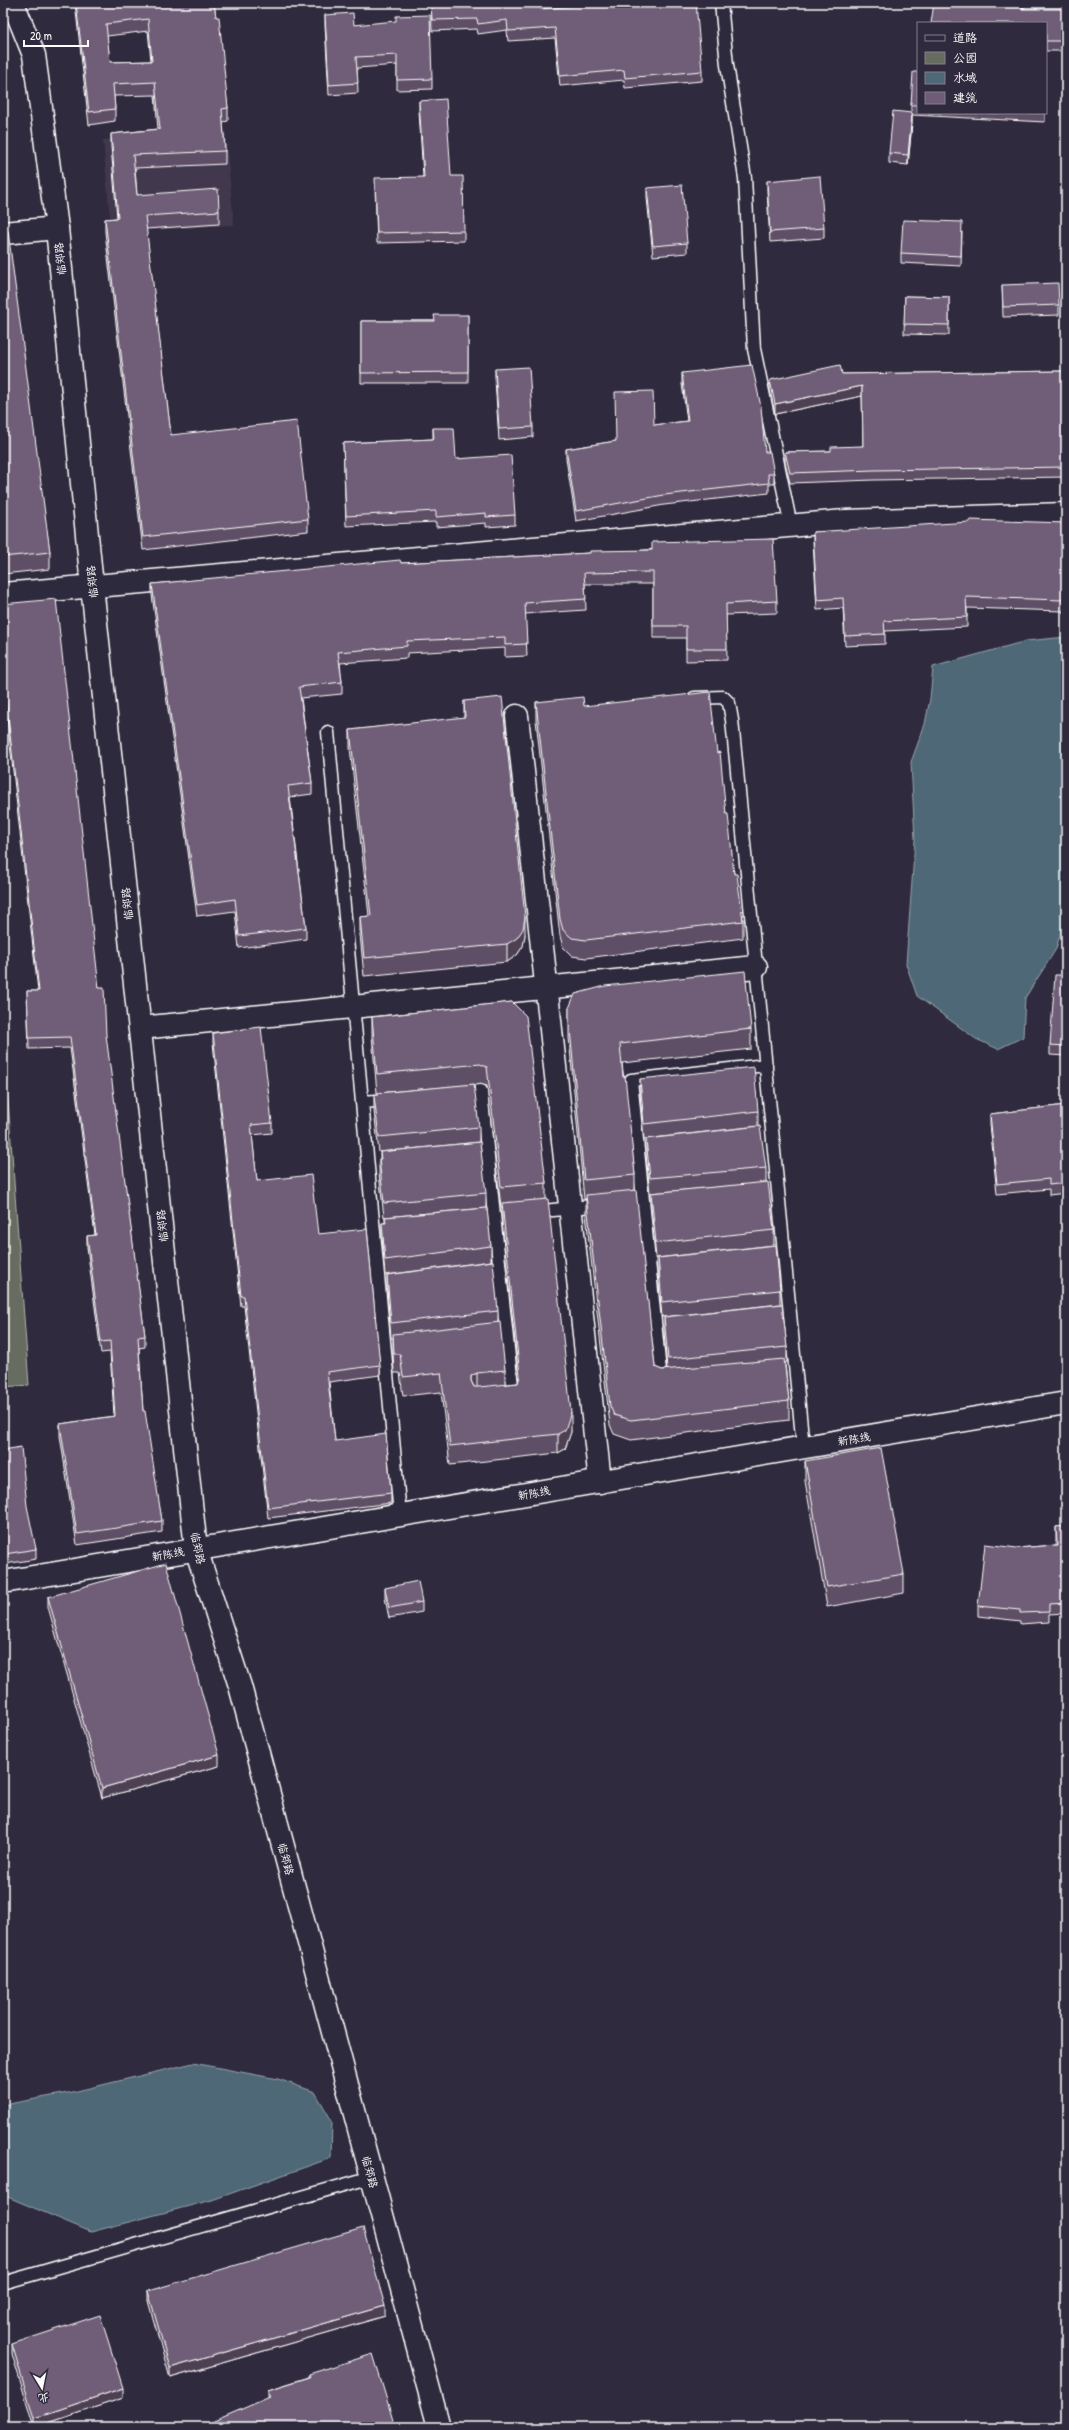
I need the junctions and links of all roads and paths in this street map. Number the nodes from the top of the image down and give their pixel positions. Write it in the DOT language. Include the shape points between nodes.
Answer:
graph roads {
  1 [pos="9,3"];
  2 [pos="721,3"];
  3 [pos="57,228"];
  4 [pos="3,234"];
  5 [pos="1066,514"];
  6 [pos="791,526"];
  7 [pos="92,586"];
  8 [pos="3,594"];
  9 [pos="683,700"];
  10 [pos="517,716"];
  11 [pos="328,732"];
  12 [pos="756,967"];
  13 [pos="545,988"];
  14 [pos="354,1007"];
  15 [pos="140,1028"];
  16 [pos="766,1065"];
  17 [pos="449,1094"];
  18 [pos="402,1098"];
  19 [pos="362,1102"];
  20 [pos="772,1132"];
  21 [pos="756,1134"];
  22 [pos="654,1145"];
  23 [pos="638,1147"];
  24 [pos="778,1189"];
  25 [pos="762,1191"];
  26 [pos="647,1201"];
  27 [pos="629,1203"];
  28 [pos="614,1204"];
  29 [pos="570,1208"];
  30 [pos="524,1212"];
  31 [pos="509,1214"];
  32 [pos="494,1215"];
  33 [pos="479,1217"];
  34 [pos="388,1225"];
  35 [pos="374,1226"];
  36 [pos="784,1251"];
  37 [pos="768,1252"];
  38 [pos="666,1264"];
  39 [pos="650,1266"];
  40 [pos="499,1268"];
  41 [pos="484,1270"];
  42 [pos="394,1281"];
  43 [pos="379,1283"];
  44 [pos="790,1310"];
  45 [pos="774,1312"];
  46 [pos="671,1323"];
  47 [pos="656,1325"];
  48 [pos="506,1333"];
  49 [pos="491,1335"];
  50 [pos="400,1344"];
  51 [pos="384,1346"];
  52 [pos="796,1370"];
  53 [pos="780,1371"];
  54 [pos="677,1380"];
  55 [pos="499,1397"];
  56 [pos="1066,1403"];
  57 [pos="803,1447"];
  58 [pos="600,1482"];
  59 [pos="400,1515"];
  60 [pos="196,1549"];
  61 [pos="3,1582"];
  62 [pos="372,2177"];
  63 [pos="3,2283"];
  64 [pos="439,2427"];
  1 -- 3 [label="street, 临郑路" via="15,8 34,55"];
  2 -- 6 [label="lane" via="727,65 745,178 754,349"];
  3 -- 4 [label="street"];
  3 -- 7 [label="street, 临郑路"];
  5 -- 6 [label="street" via="845,521"];
  6 -- 7 [label="street"];
  7 -- 8 [label="street"];
  7 -- 15 [label="street, 临郑路"];
  9 -- 12 [label="lane" via="706,696 723,697 729,703"];
  10 -- 13 [label="street"];
  11 -- 14 [label="lane"];
  12 -- 13 [label="street"];
  12 -- 16 [label="lane"];
  13 -- 14 [label="street"];
  13 -- 29 [label="street"];
  14 -- 15 [label="street"];
  14 -- 19 [label="lane"];
  15 -- 60 [label="street, 临郑路"];
  16 -- 20 [label="lane"];
  16 -- 23 [label="lane" via="631,1080"];
  17 -- 32 [label="lane" via="480,1091 483,1150"];
  18 -- 19 [label="lane"];
  19 -- 35 [label="lane" via="372,1161"];
  20 -- 21 [label="lane"];
  20 -- 24 [label="lane"];
  22 -- 23 [label="lane"];
  23 -- 26 [label="lane"];
  24 -- 25 [label="lane"];
  24 -- 36 [label="lane"];
  26 -- 27 [label="lane"];
  26 -- 39 [label="lane"];
  28 -- 29 [label="lane"];
  29 -- 30 [label="lane"];
  29 -- 58 [label="street"];
  31 -- 32 [label="lane"];
  32 -- 33 [label="lane"];
  32 -- 40 [label="lane"];
  34 -- 35 [label="lane"];
  35 -- 43 [label="lane"];
  36 -- 37 [label="lane"];
  36 -- 44 [label="lane"];
  38 -- 39 [label="lane"];
  39 -- 47 [label="lane"];
  40 -- 41 [label="lane"];
  40 -- 48 [label="lane"];
  42 -- 43 [label="lane"];
  43 -- 51 [label="lane"];
  44 -- 45 [label="lane"];
  44 -- 52 [label="lane"];
  46 -- 47 [label="lane"];
  47 -- 54 [label="lane" via="661,1382"];
  48 -- 49 [label="lane"];
  48 -- 55 [label="lane" via="513,1396"];
  50 -- 51 [label="lane"];
  51 -- 59 [label="lane"];
  52 -- 53 [label="lane"];
  52 -- 57 [label="lane"];
  56 -- 57 [label="street, 新陈线"];
  57 -- 58 [label="street, 新陈线"];
  58 -- 59 [label="street, 新陈线"];
  59 -- 60 [label="street, 新陈线"];
  60 -- 61 [label="street, 新陈线"];
  60 -- 62 [label="street, 临郑路" via="240,1686"];
  62 -- 63 [label="lane"];
  62 -- 64 [label="street, 临郑路"];
}
